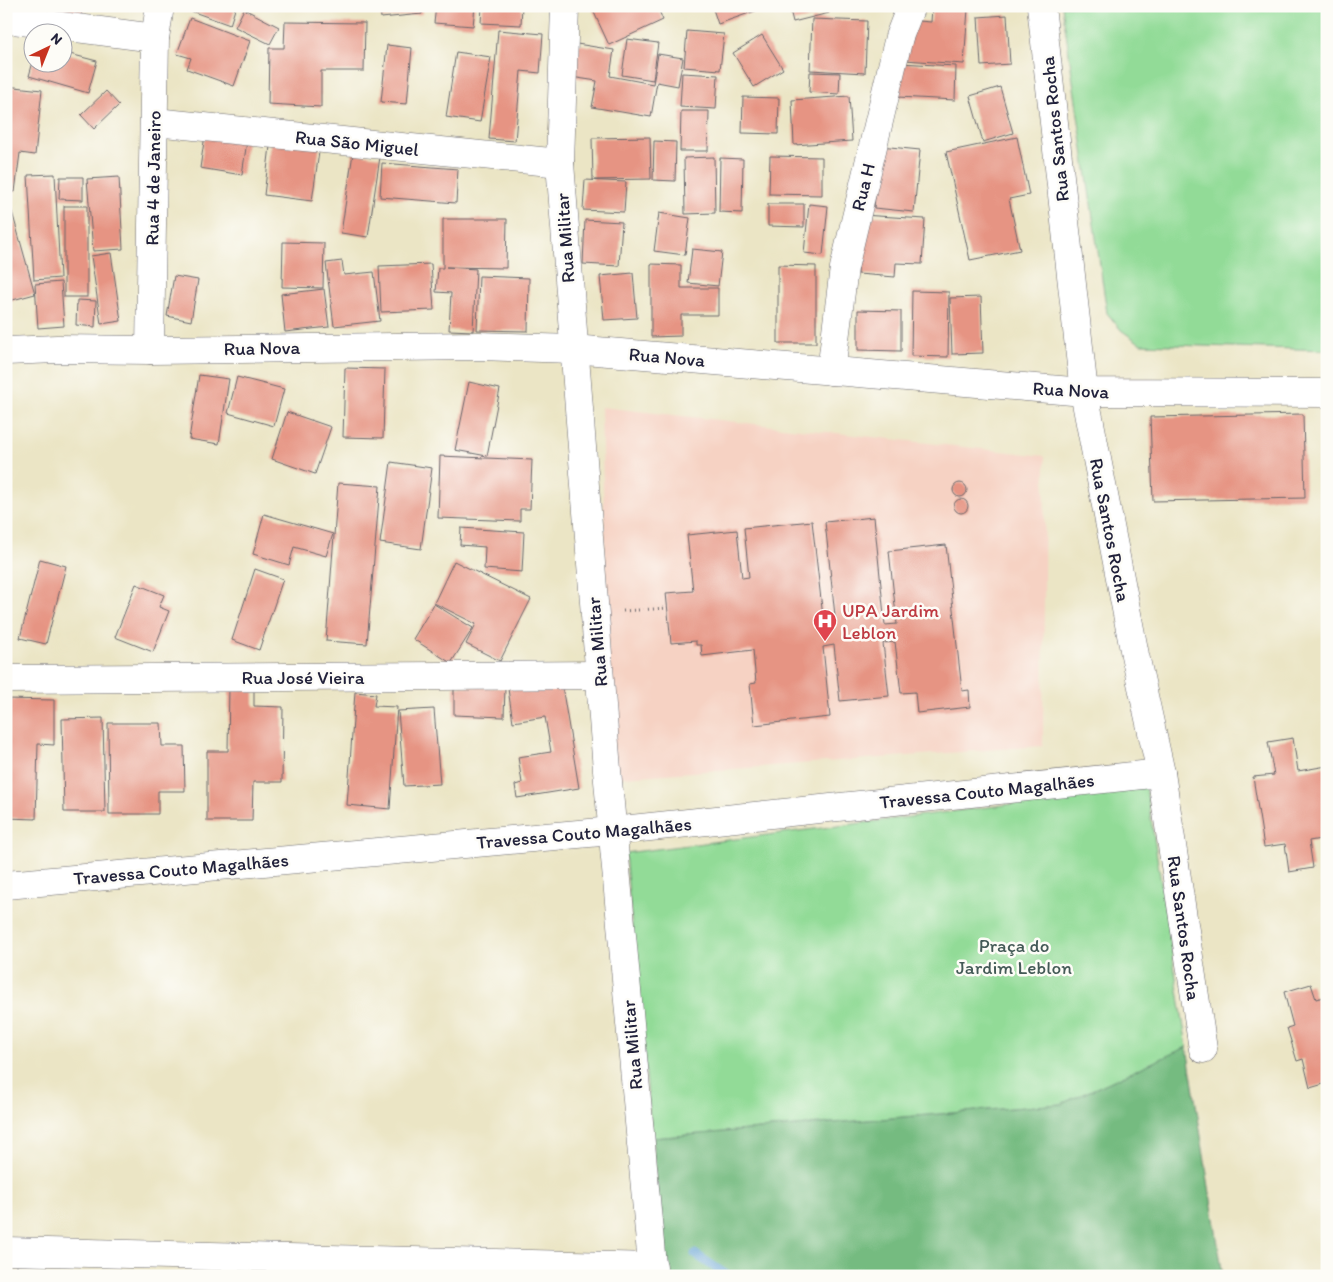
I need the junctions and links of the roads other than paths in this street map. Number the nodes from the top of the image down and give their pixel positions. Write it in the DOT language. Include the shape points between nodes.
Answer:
graph roads {
  1 [pos="160,6"];
  2 [pos="565,6"];
  3 [pos="911,6"];
  4 [pos="1042,6"];
  5 [pos="6,19"];
  6 [pos="155,38"];
  7 [pos="155,122"];
  8 [pos="560,163"];
  9 [pos="573,349"];
  10 [pos="150,350"];
  11 [pos="6,351"];
  12 [pos="831,371"];
  13 [pos="1084,392"];
  14 [pos="1327,393"];
  15 [pos="600,675"];
  16 [pos="6,679"];
  17 [pos="1161,773"];
  18 [pos="612,831"];
  19 [pos="6,885"];
  20 [pos="1203,1050"];
  21 [pos="6,1250"];
  22 [pos="653,1271"];
  1 -- 6 [label="street, Rua 4 de Janeiro"];
  2 -- 8 [label="street, Rua Militar"];
  3 -- 12 [label="street, Rua H" via="899,38 844,268"];
  4 -- 13 [label="street, Rua Santos Rocha"];
  5 -- 6 [label="street"];
  6 -- 7 [label="street, Rua 4 de Janeiro"];
  7 -- 8 [label="street, Rua São Miguel"];
  7 -- 10 [label="street, Rua 4 de Janeiro"];
  8 -- 9 [label="street, Rua Militar"];
  9 -- 10 [label="street, Rua Nova" via="479,346"];
  9 -- 12 [label="street, Rua Nova"];
  9 -- 15 [label="street, Rua Militar"];
  10 -- 11 [label="street, Rua Nova"];
  12 -- 13 [label="street, Rua Nova"];
  13 -- 14 [label="street, Rua Nova"];
  13 -- 17 [label="street, Rua Santos Rocha" via="1134,655"];
  15 -- 16 [label="street, Rua José Vieira"];
  15 -- 18 [label="street, Rua Militar"];
  17 -- 18 [label="street, Travessa Couto Magalhães"];
  17 -- 20 [label="street, Rua Santos Rocha"];
  18 -- 19 [label="street, Travessa Couto Magalhães"];
  18 -- 22 [label="street, Rua Militar"];
  21 -- 22 [label="street"];
}
